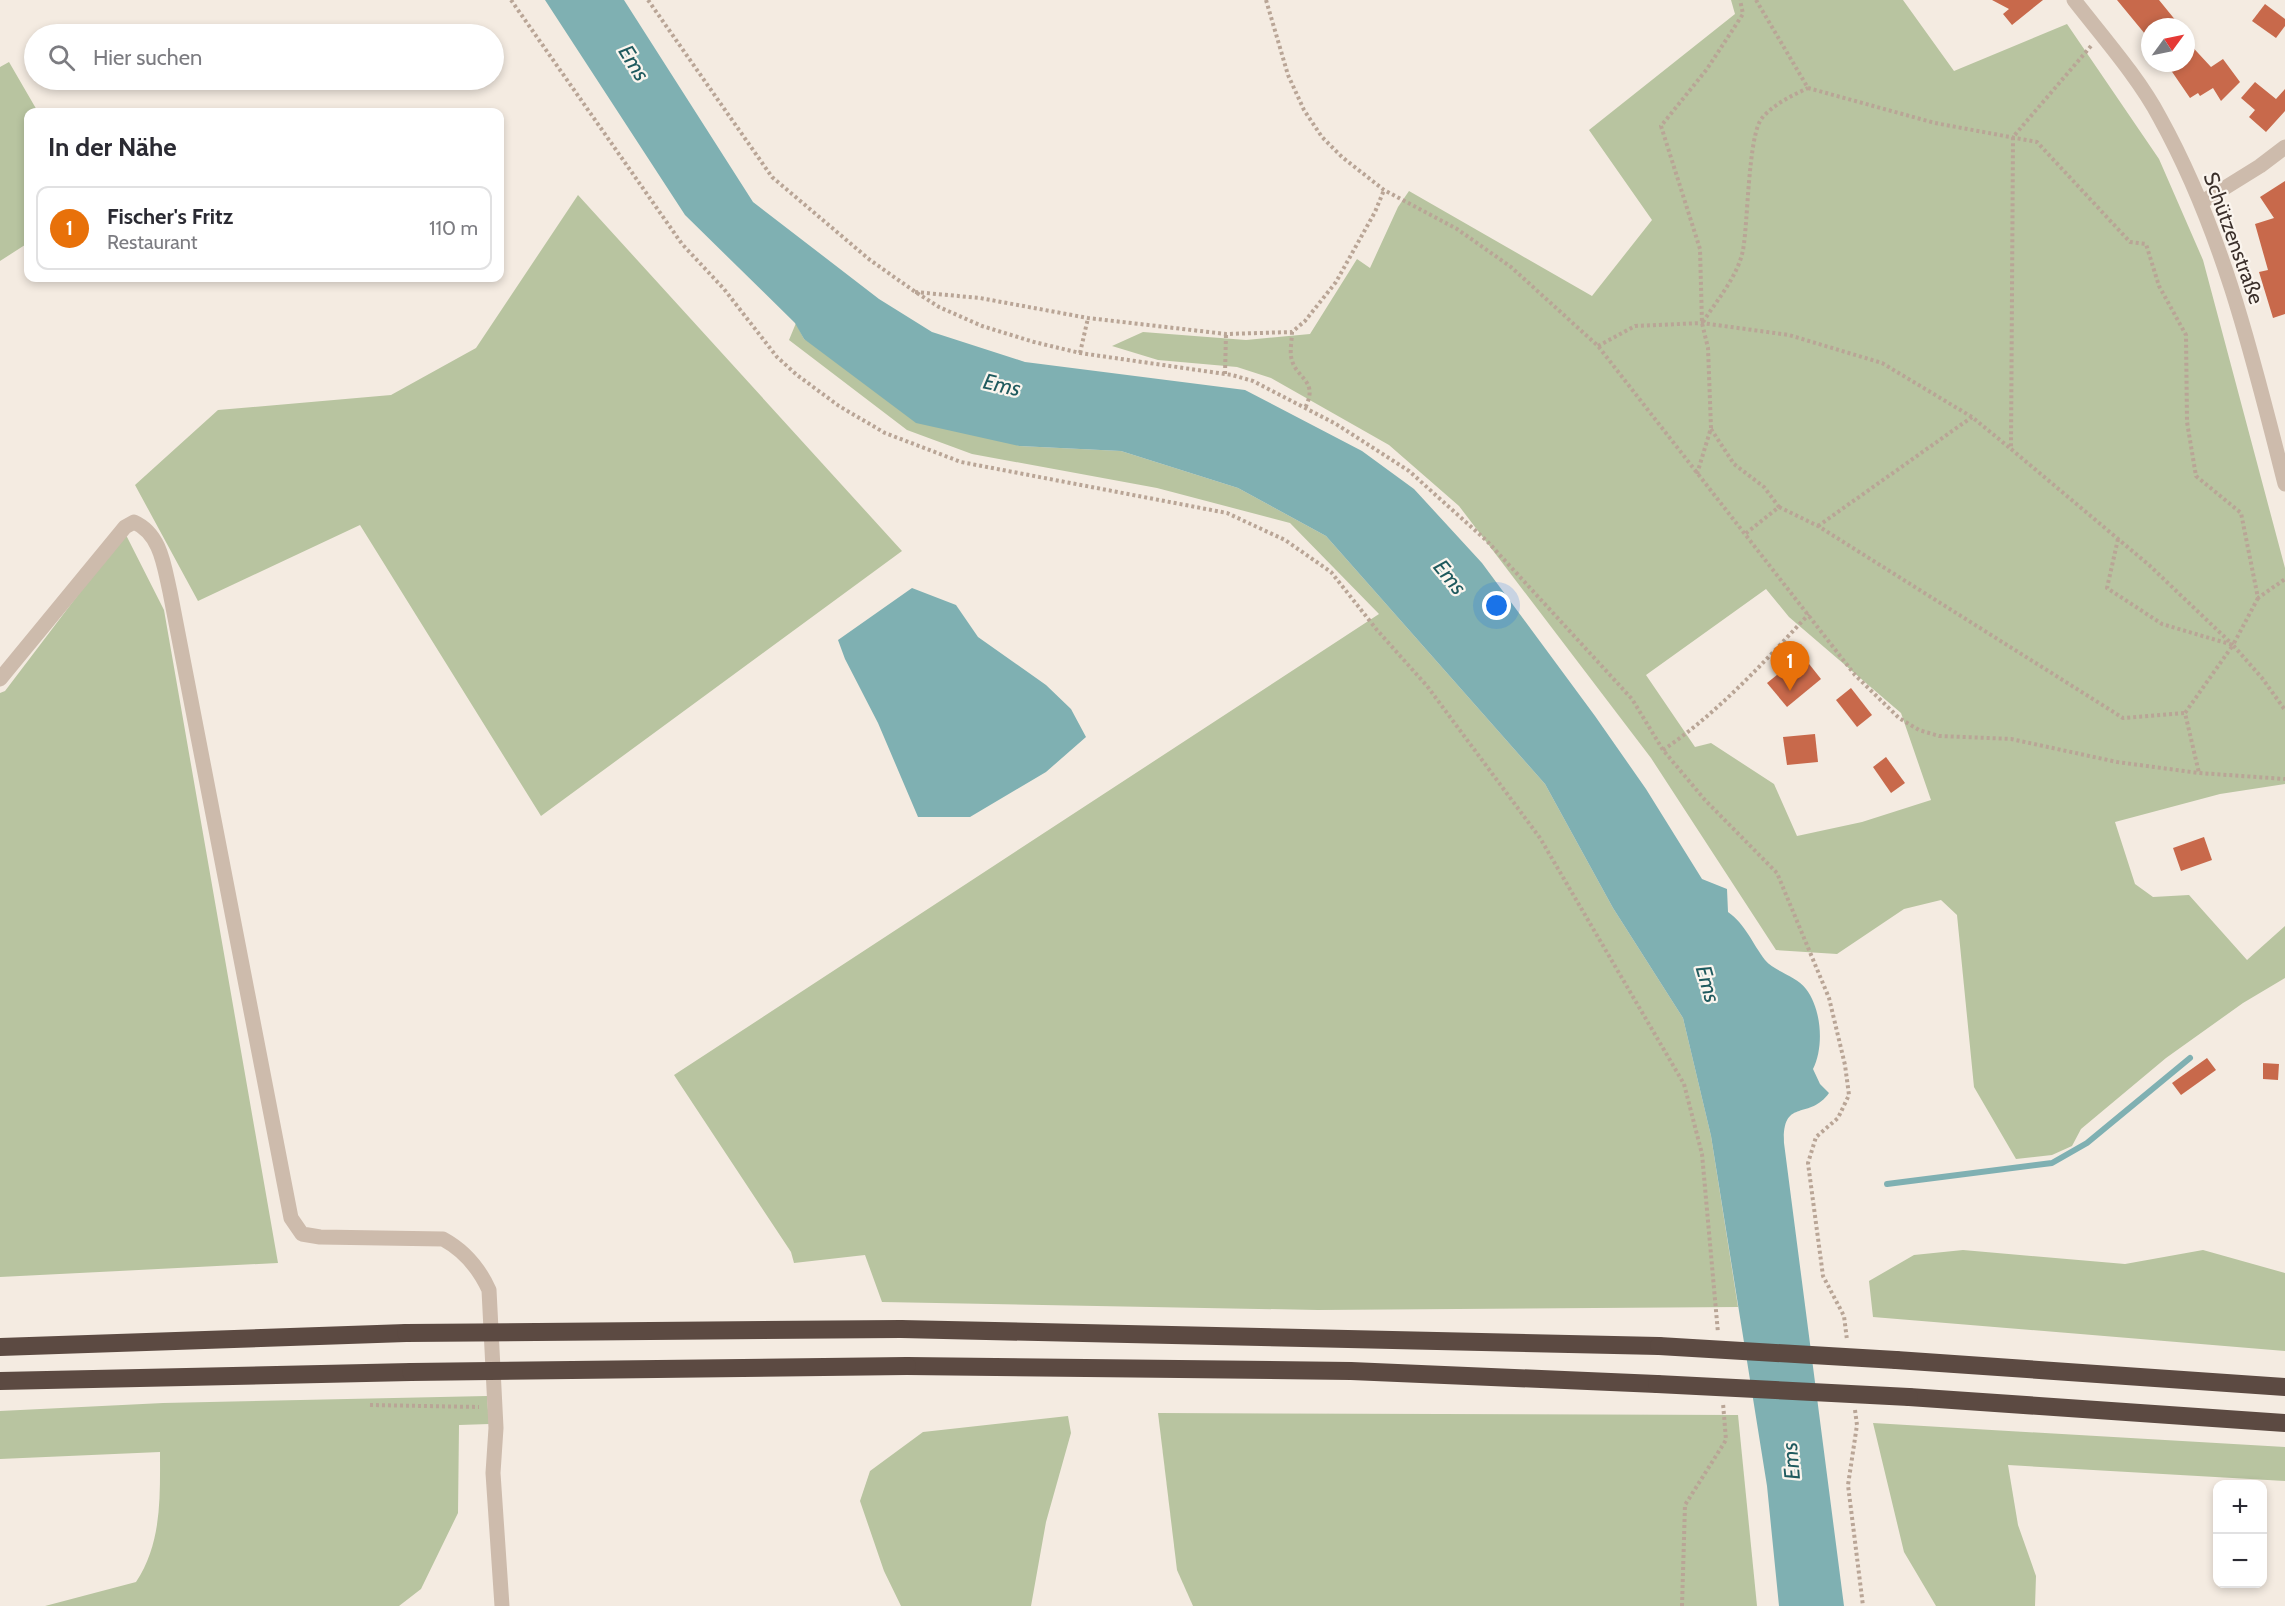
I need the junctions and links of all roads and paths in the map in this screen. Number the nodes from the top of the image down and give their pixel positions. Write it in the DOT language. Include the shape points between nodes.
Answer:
graph roads {
  1 [pos="511,0"];
  2 [pos="648,0"];
  3 [pos="1266,0"];
  4 [pos="1740,0"];
  5 [pos="1756,0"];
  6 [pos="2074,0"];
  7 [pos="2103,37"];
  8 [pos="1808,88"];
  9 [pos="2013,137"];
  10 [pos="2285,147"];
  11 [pos="1384,190"];
  12 [pos="2202,202"];
  13 [pos="914,291"];
  14 [pos="1088,318"];
  15 [pos="1702,323"];
  16 [pos="1292,332"];
  17 [pos="1226,334"];
  18 [pos="1598,346"];
  19 [pos="1080,353"];
  20 [pos="1225,374"];
  21 [pos="1305,408"];
  22 [pos="1972,417"];
  23 [pos="1711,428"];
  24 [pos="2011,449"];
  25 [pos="1697,475"];
  26 [pos="2285,483"];
  27 [pos="1779,507"];
  28 [pos="1818,526"];
  29 [pos="1745,534"];
  30 [pos="2118,539"];
  31 [pos="2285,579"];
  32 [pos="2258,598"];
  33 [pos="1809,614"];
  34 [pos="2233,645"];
  35 [pos="0,679"];
  36 [pos="2285,710"];
  37 [pos="2185,713"];
  38 [pos="1664,750"];
  39 [pos="2199,773"];
  40 [pos="2285,779"];
  41 [pos="1718,1334"];
  42 [pos="0,1347"];
  43 [pos="1848,1348"];
  44 [pos="0,1381"];
  45 [pos="2285,1387"];
  46 [pos="1722,1393"];
  47 [pos="1854,1403"];
  48 [pos="370,1405"];
  49 [pos="495,1407"];
  50 [pos="2285,1423"];
  51 [pos="502,1606"];
  52 [pos="1682,1606"];
  53 [pos="1863,1606"];
  1 -- 41 [label="path" via="682,244 724,288 777,357 839,406 885,433 961,462 1227,513 1285,540 1331,572 1427,686 1540,838 1684,1084 1702,1154"];
  2 -- 13 [label="path" via="772,177 870,260"];
  3 -- 11 [label="path" via="1288,75 1304,110 1342,157"];
  4 -- 15 [label="path" via="1743,14 1707,69 1661,126 1700,249"];
  5 -- 8 [label="path"];
  6 -- 7 [label="street, Schützenstraße"];
  7 -- 9 [label="path"];
  7 -- 12 [label="street, Schützenstraße" via="2159,116"];
  8 -- 9 [label="path" via="1935,123"];
  8 -- 15 [label="path" via="1776,105 1760,120 1750,170 1743,251 1732,278"];
  9 -- 24 [label="path"];
  9 -- 32 [label="path" via="2037,142 2130,242 2146,244 2159,286 2186,335 2187,422 2196,476 2241,513"];
  10 -- 12 [label="street"];
  11 -- 16 [label="path" via="1336,282"];
  11 -- 18 [label="path" via="1457,229 1511,267"];
  12 -- 26 [label="street, Schützenstraße" via="2228,274"];
  13 -- 14 [label="path" via="980,298"];
  13 -- 19 [label="path" via="982,326"];
  14 -- 17 [label="path"];
  14 -- 19 [label="path"];
  15 -- 18 [label="path" via="1635,326"];
  15 -- 22 [label="path" via="1789,335 1882,363"];
  15 -- 23 [label="path" via="1708,348"];
  16 -- 17 [label="path"];
  16 -- 21 [label="path" via="1294,367 1307,381 1310,392"];
  17 -- 20 [label="path"];
  18 -- 25 [label="path"];
  19 -- 20 [label="path"];
  20 -- 21 [label="path" via="1254,381"];
  21 -- 38 [label="path" via="1409,471 1487,541 1632,699"];
  22 -- 24 [label="path"];
  22 -- 28 [label="path"];
  23 -- 25 [label="path"];
  23 -- 27 [label="path" via="1734,464 1764,487"];
  24 -- 30 [label="path"];
  25 -- 29 [label="path"];
  27 -- 28 [label="path"];
  27 -- 29 [label="path"];
  28 -- 37 [label="path" via="2123,718"];
  29 -- 33 [label="path"];
  30 -- 34 [label="path"];
  30 -- 34 [label="path" via="2107,588 2162,624"];
  31 -- 32 [label="path"];
  32 -- 34 [label="path"];
  33 -- 38 [label="path" via="1731,697"];
  33 -- 39 [label="path" via="1855,675 1899,718 1919,730 1939,736 2011,739 2117,762"];
  34 -- 36 [label="path"];
  34 -- 37 [label="path"];
  35 -- 49 [label="street" via="125,527 134,522 147,528 162,557 170,591 291,1218 302,1234 443,1239 461,1249 489,1290"];
  37 -- 39 [label="path"];
  38 -- 43 [label="path" via="1705,800 1777,873 1829,998 1849,1095 1838,1118 1816,1137 1808,1163 1823,1275 1844,1316"];
  39 -- 40 [label="path"];
  42 -- 45 [label="highway, bridge" via="406,1333 901,1329 1659,1346"];
  44 -- 50 [label="highway, bridge" via="907,1366 1351,1371 1909,1397"];
  46 -- 52 [label="path" via="1726,1440 1685,1505"];
  47 -- 53 [label="path" via="1857,1425 1848,1485"];
  48 -- 49 [label="path"];
  49 -- 51 [label="street" via="493,1473"];
}
